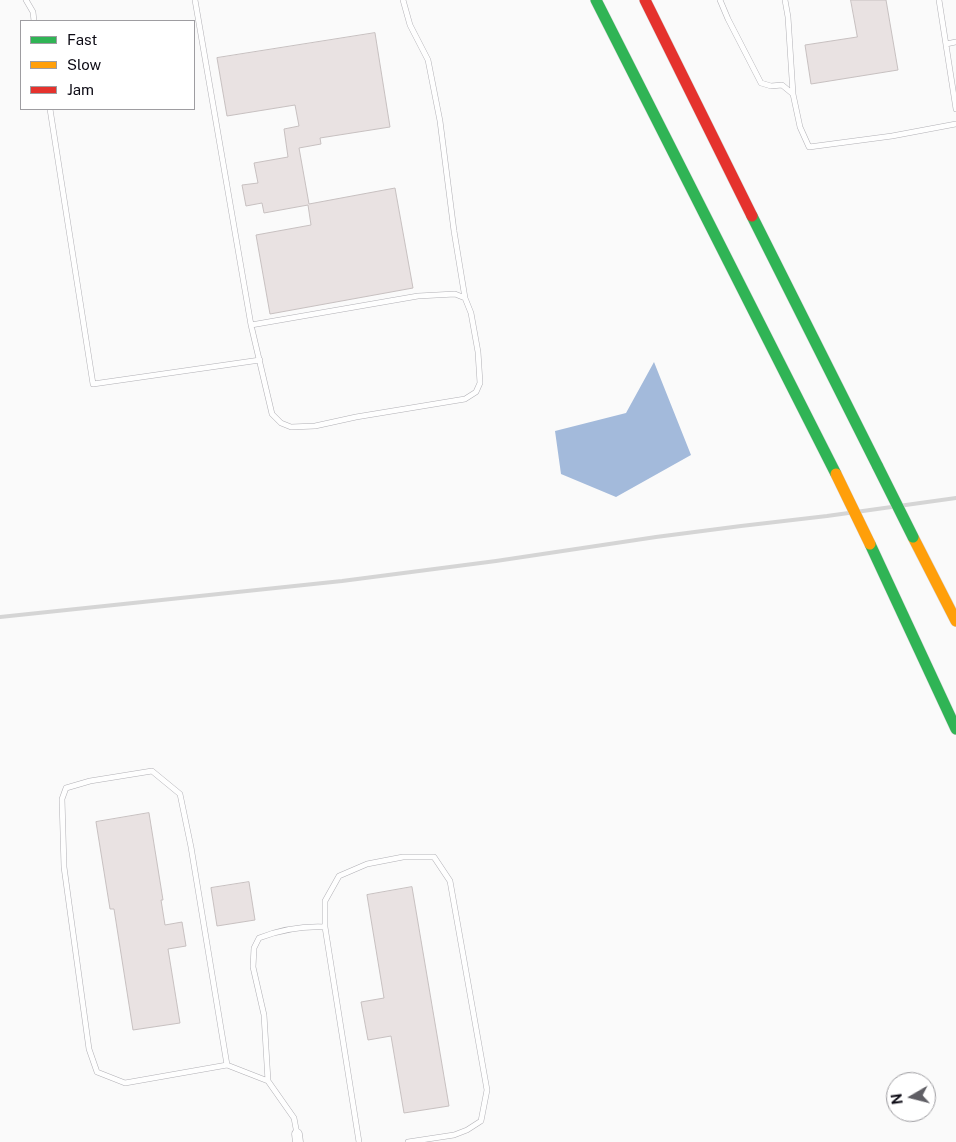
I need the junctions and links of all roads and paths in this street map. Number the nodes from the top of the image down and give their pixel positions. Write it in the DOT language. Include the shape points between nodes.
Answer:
graph roads {
  1 [pos="26,0"];
  2 [pos="195,0"];
  3 [pos="403,0"];
  4 [pos="596,0"];
  5 [pos="645,0"];
  6 [pos="720,0"];
  7 [pos="785,0"];
  8 [pos="939,0"];
  9 [pos="34,20"];
  10 [pos="956,42"];
  11 [pos="946,44"];
  12 [pos="793,94"];
  13 [pos="956,109"];
  14 [pos="50,110"];
  15 [pos="956,124"];
  16 [pos="465,298"];
  17 [pos="251,325"];
  18 [pos="260,360"];
  19 [pos="956,621"];
  20 [pos="956,729"];
  21 [pos="325,927"];
  22 [pos="227,1065"];
  23 [pos="268,1081"];
  24 [pos="298,1138"];
  25 [pos="359,1142"];
  26 [pos="408,1142"];
  1 -- 9 [label="lane"];
  2 -- 17 [label="lane"];
  3 -- 16 [label="lane" via="410,25 428,60"];
  4 -- 20 [label="highway, bridge" via="836,474"];
  5 -- 19 [label="highway, bridge"];
  6 -- 12 [label="lane" via="761,84 782,85"];
  7 -- 12 [label="lane"];
  8 -- 11 [label="lane"];
  10 -- 11 [label="lane"];
  11 -- 13 [label="lane"];
  12 -- 15 [label="lane" via="800,127 809,147"];
  14 -- 18 [label="lane" via="93,384"];
  16 -- 17 [label="lane" via="455,294 418,296"];
  16 -- 18 [label="lane" via="478,352 480,383 476,392 465,399 315,426 291,427 272,414"];
  17 -- 18 [label="lane"];
  21 -- 23 [label="lane" via="276,932 259,938 254,948 253,967 264,1015"];
  21 -- 25 [label="lane"];
  21 -- 26 [label="lane" via="325,901 339,876 368,864 403,857 434,857 450,881 487,1090 481,1120 466,1130"];
  22 -- 22 [label="lane" via="180,794 152,771 66,788 62,799 64,867 88,1049 97,1072 125,1083"];
  22 -- 23 [label="lane"];
  23 -- 24 [label="lane" via="294,1118"];
}
